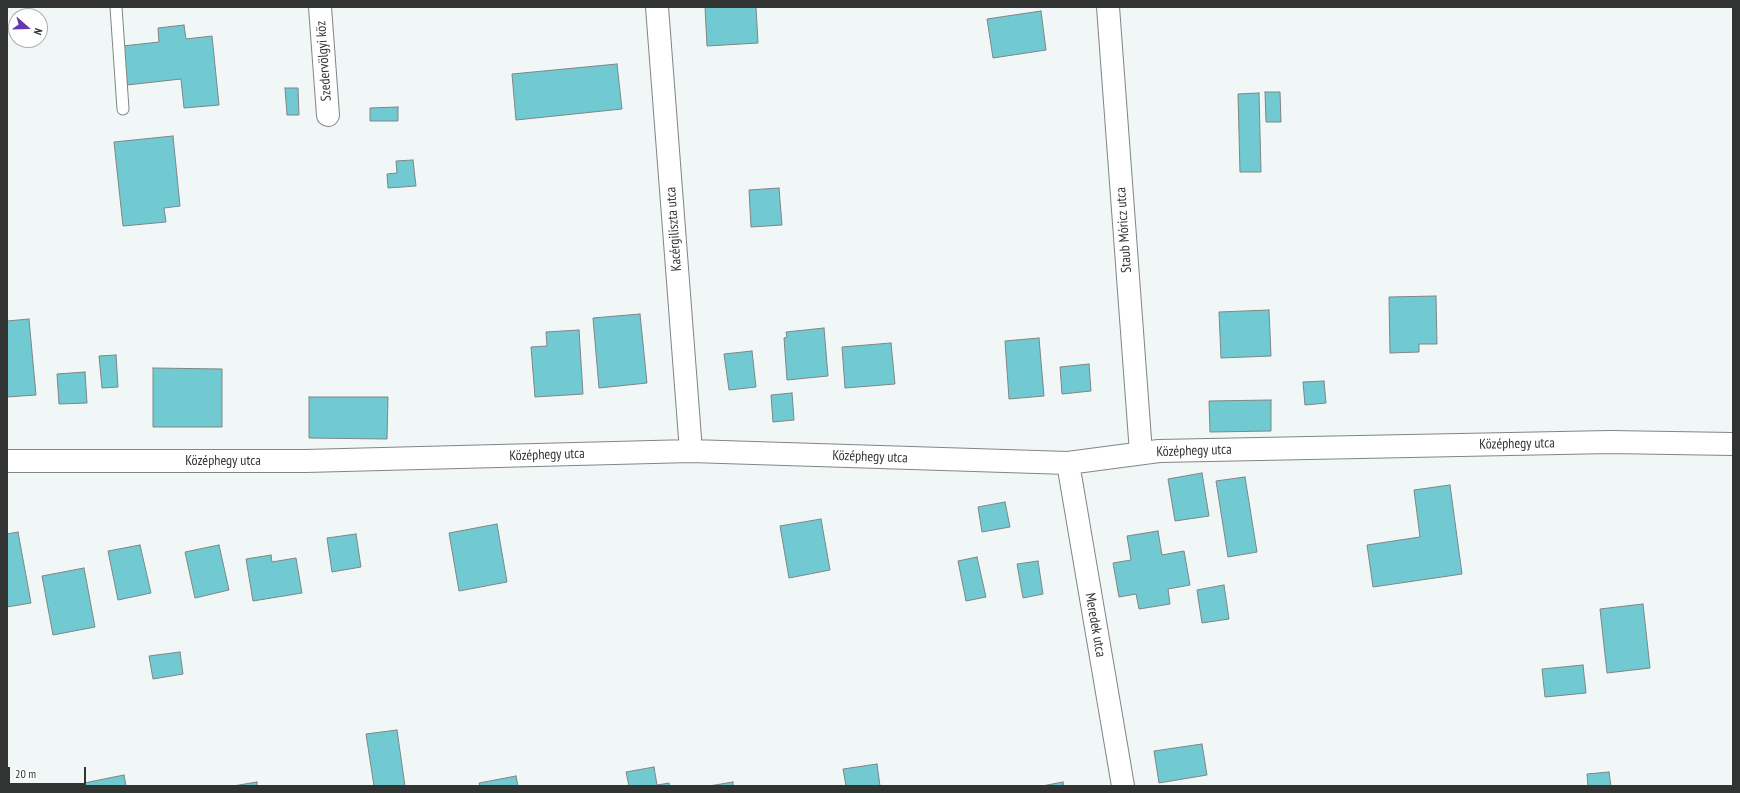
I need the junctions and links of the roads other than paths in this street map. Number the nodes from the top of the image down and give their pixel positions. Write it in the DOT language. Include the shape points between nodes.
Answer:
graph roads {
  1 [pos="116,7"];
  2 [pos="320,7"];
  3 [pos="657,7"];
  4 [pos="1108,7"];
  5 [pos="123,109"];
  6 [pos="328,115"];
  7 [pos="1733,444"];
  8 [pos="691,451"];
  9 [pos="1140,453"];
  10 [pos="7,461"];
  11 [pos="1068,463"];
  12 [pos="1123,786"];
  1 -- 5 [label="lane"];
  2 -- 6 [label="street, Szedervölgyi köz"];
  3 -- 8 [label="street, Kacérgiliszta utca"];
  4 -- 9 [label="street, Staub Móricz utca"];
  7 -- 9 [label="street, Középhegy utca" via="1602,442"];
  8 -- 10 [label="street, Középhegy utca" via="305,461"];
  8 -- 11 [label="street, Középhegy utca"];
  9 -- 11 [label="street, Középhegy utca"];
  11 -- 12 [label="street, Meredek utca"];
}
